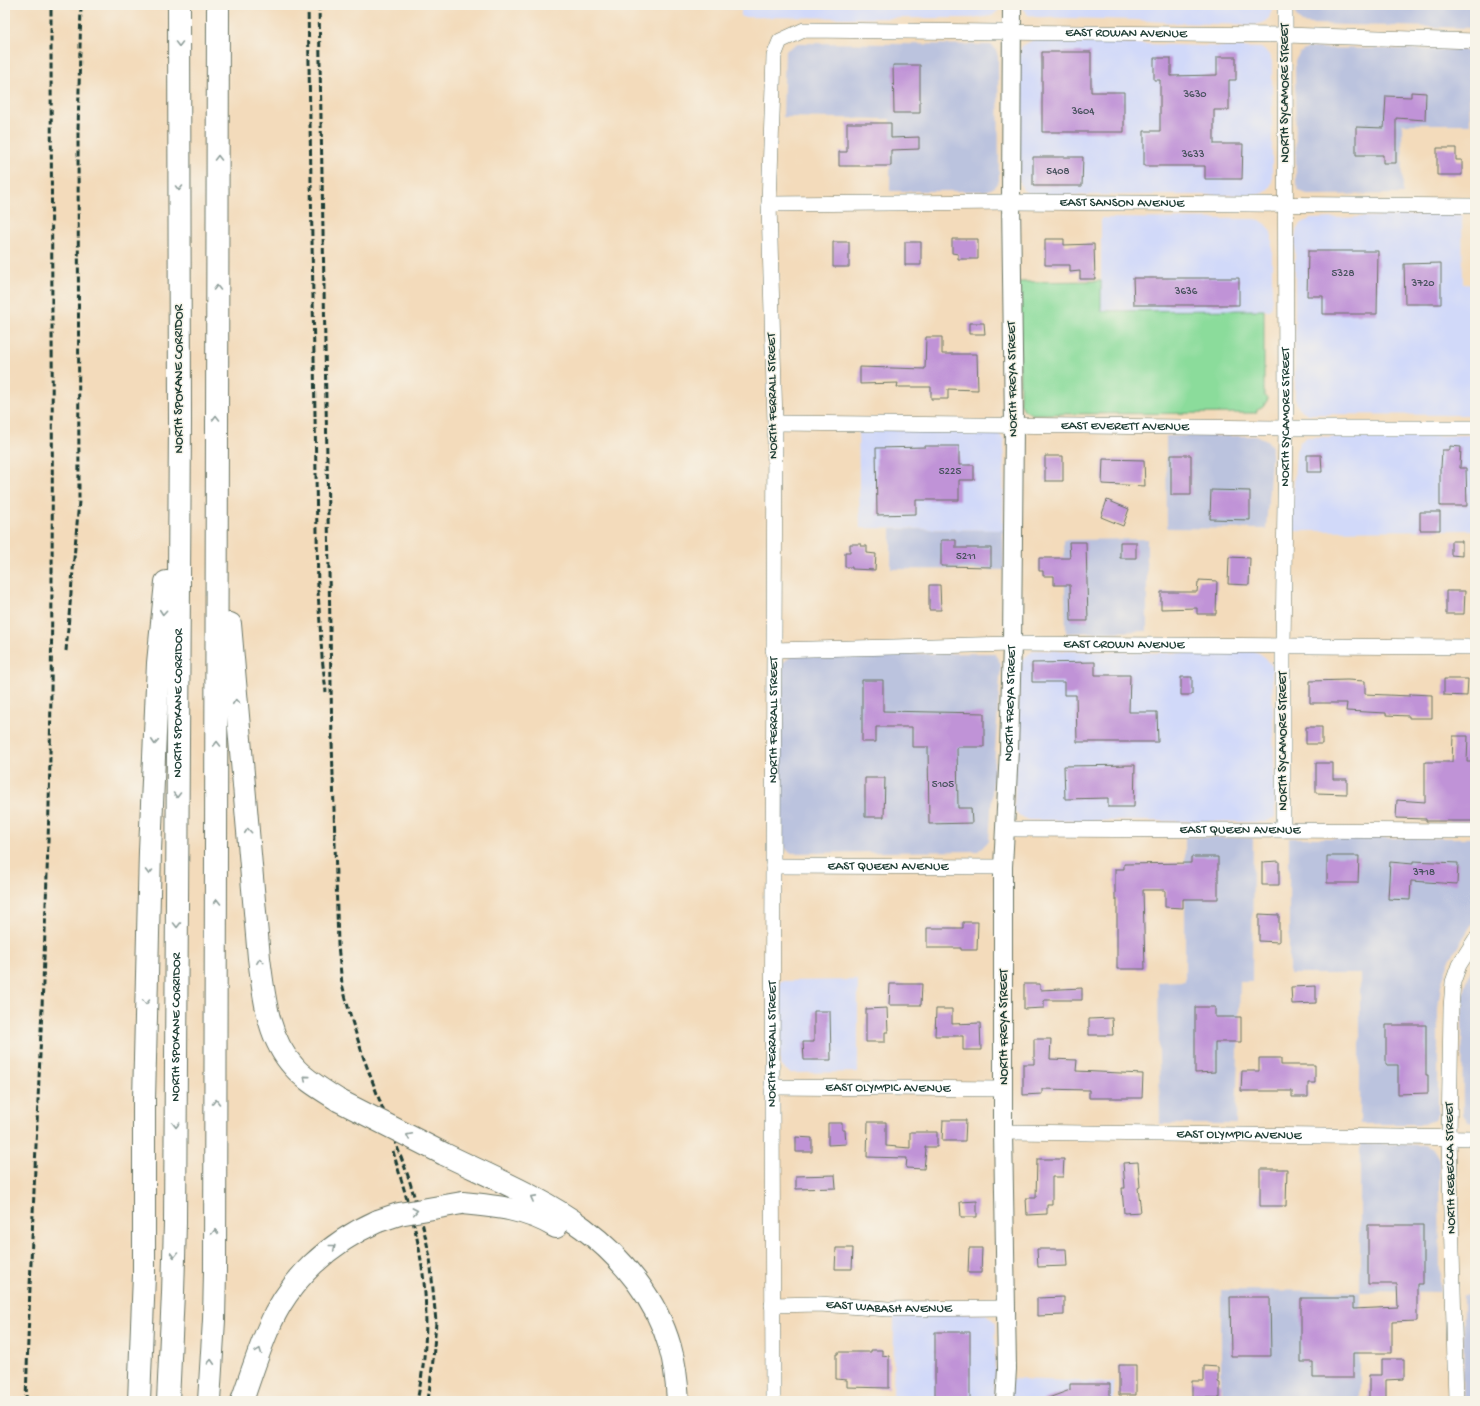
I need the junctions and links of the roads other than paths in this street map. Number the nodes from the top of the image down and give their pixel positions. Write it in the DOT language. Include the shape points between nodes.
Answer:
graph roads {
  1 [pos="179,5"];
  2 [pos="218,5"];
  3 [pos="1012,5"];
  4 [pos="1284,5"];
  5 [pos="1011,32"];
  6 [pos="1285,35"];
  7 [pos="780,41"];
  8 [pos="1475,41"];
  9 [pos="1011,202"];
  10 [pos="769,204"];
  11 [pos="1285,204"];
  12 [pos="1475,206"];
  13 [pos="180,420"];
  14 [pos="775,423"];
  15 [pos="1014,425"];
  16 [pos="1286,428"];
  17 [pos="1475,428"];
  18 [pos="216,448"];
  19 [pos="1012,644"];
  20 [pos="1283,646"];
  21 [pos="1475,646"];
  22 [pos="773,650"];
  23 [pos="1005,829"];
  24 [pos="1283,830"];
  25 [pos="1475,831"];
  26 [pos="773,866"];
  27 [pos="1003,867"];
  28 [pos="1475,940"];
  29 [pos="772,1087"];
  30 [pos="1004,1089"];
  31 [pos="1003,1132"];
  32 [pos="1449,1138"];
  33 [pos="1475,1138"];
  34 [pos="772,1305"];
  35 [pos="1006,1308"];
  36 [pos="139,1401"];
  37 [pos="168,1401"];
  38 [pos="209,1401"];
  39 [pos="242,1401"];
  40 [pos="667,1401"];
  41 [pos="678,1401"];
  42 [pos="773,1401"];
  43 [pos="1005,1401"];
  44 [pos="1456,1401"];
  1 -- 13 [label="highway, NORTH SPOKANE CORRIDOR, one-way"];
  18 -- 2 [label="highway, one-way"];
  3 -- 5 [label="street, NORTH FREYA STREET"];
  4 -- 6 [label="street, NORTH SYCAMORE STREET"];
  5 -- 6 [label="street, EAST ROWAN AVENUE"];
  5 -- 7 [label="street, EAST ROWAN AVENUE" via="804,30"];
  5 -- 9 [label="street, NORTH FREYA STREET"];
  6 -- 8 [label="street, EAST ROWAN AVENUE"];
  6 -- 11 [label="street, NORTH SYCAMORE STREET"];
  7 -- 10 [label="street, NORTH FERRALL STREET" via="774,56"];
  9 -- 10 [label="street, EAST SANSON AVENUE"];
  9 -- 11 [label="street, EAST SANSON AVENUE"];
  9 -- 15 [label="street, NORTH FREYA STREET"];
  10 -- 14 [label="street, NORTH FERRALL STREET"];
  11 -- 12 [label="street, EAST SANSON AVENUE"];
  11 -- 16 [label="street, NORTH SYCAMORE STREET"];
  13 -- 36 [label="highway, one-way" via="158,663 151,822 144,1100 144,1275"];
  13 -- 37 [label="highway, NORTH SPOKANE CORRIDOR, one-way" via="175,1208"];
  14 -- 15 [label="street, EAST EVERETT AVENUE"];
  14 -- 22 [label="street, NORTH FERRALL STREET"];
  15 -- 16 [label="street, EAST EVERETT AVENUE"];
  15 -- 19 [label="street, NORTH FREYA STREET"];
  16 -- 17 [label="street, EAST EVERETT AVENUE"];
  16 -- 20 [label="street, NORTH SYCAMORE STREET"];
  38 -- 18 [label="highway, one-way" via="215,1262 218,783"];
  41 -- 18 [label="highway, one-way, bridge" via="671,1348 664,1328 647,1296 620,1262 584,1229 508,1185 338,1100 294,1067 276,1040 263,986"];
  19 -- 20 [label="street, EAST CROWN AVENUE"];
  19 -- 22 [label="street, EAST CROWN AVENUE"];
  19 -- 23 [label="street, NORTH FREYA STREET"];
  20 -- 21 [label="street, EAST CROWN AVENUE"];
  20 -- 24 [label="street, NORTH SYCAMORE STREET"];
  22 -- 26 [label="street, NORTH FERRALL STREET"];
  23 -- 24 [label="street, EAST QUEEN AVENUE"];
  23 -- 27 [label="street, NORTH FREYA STREET"];
  24 -- 25 [label="street, EAST QUEEN AVENUE"];
  26 -- 27 [label="street, EAST QUEEN AVENUE"];
  26 -- 29 [label="street, NORTH FERRALL STREET"];
  27 -- 30 [label="street, NORTH FREYA STREET"];
  28 -- 32 [label="street, NORTH REBECCA STREET" via="1460,965 1451,995"];
  29 -- 30 [label="street, EAST OLYMPIC AVENUE"];
  29 -- 34 [label="street, NORTH FERRALL STREET"];
  30 -- 31 [label="street, NORTH FREYA STREET"];
  31 -- 32 [label="street, EAST OLYMPIC AVENUE"];
  31 -- 35 [label="street, NORTH FREYA STREET"];
  32 -- 33 [label="street, EAST OLYMPIC AVENUE"];
  32 -- 44 [label="street, NORTH REBECCA STREET"];
  34 -- 35 [label="street, EAST WABASH AVENUE" via="820,1304 888,1309"];
  34 -- 42 [label="street, NORTH FERRALL STREET"];
  35 -- 43 [label="street, NORTH FREYA STREET"];
  39 -- 40 [label="highway, one-way, bridge" via="257,1356 280,1304 294,1283 314,1263 342,1240 378,1221 400,1214 462,1203 508,1207 550,1222 581,1242 614,1272 637,1301 652,1329 662,1360"];
}
